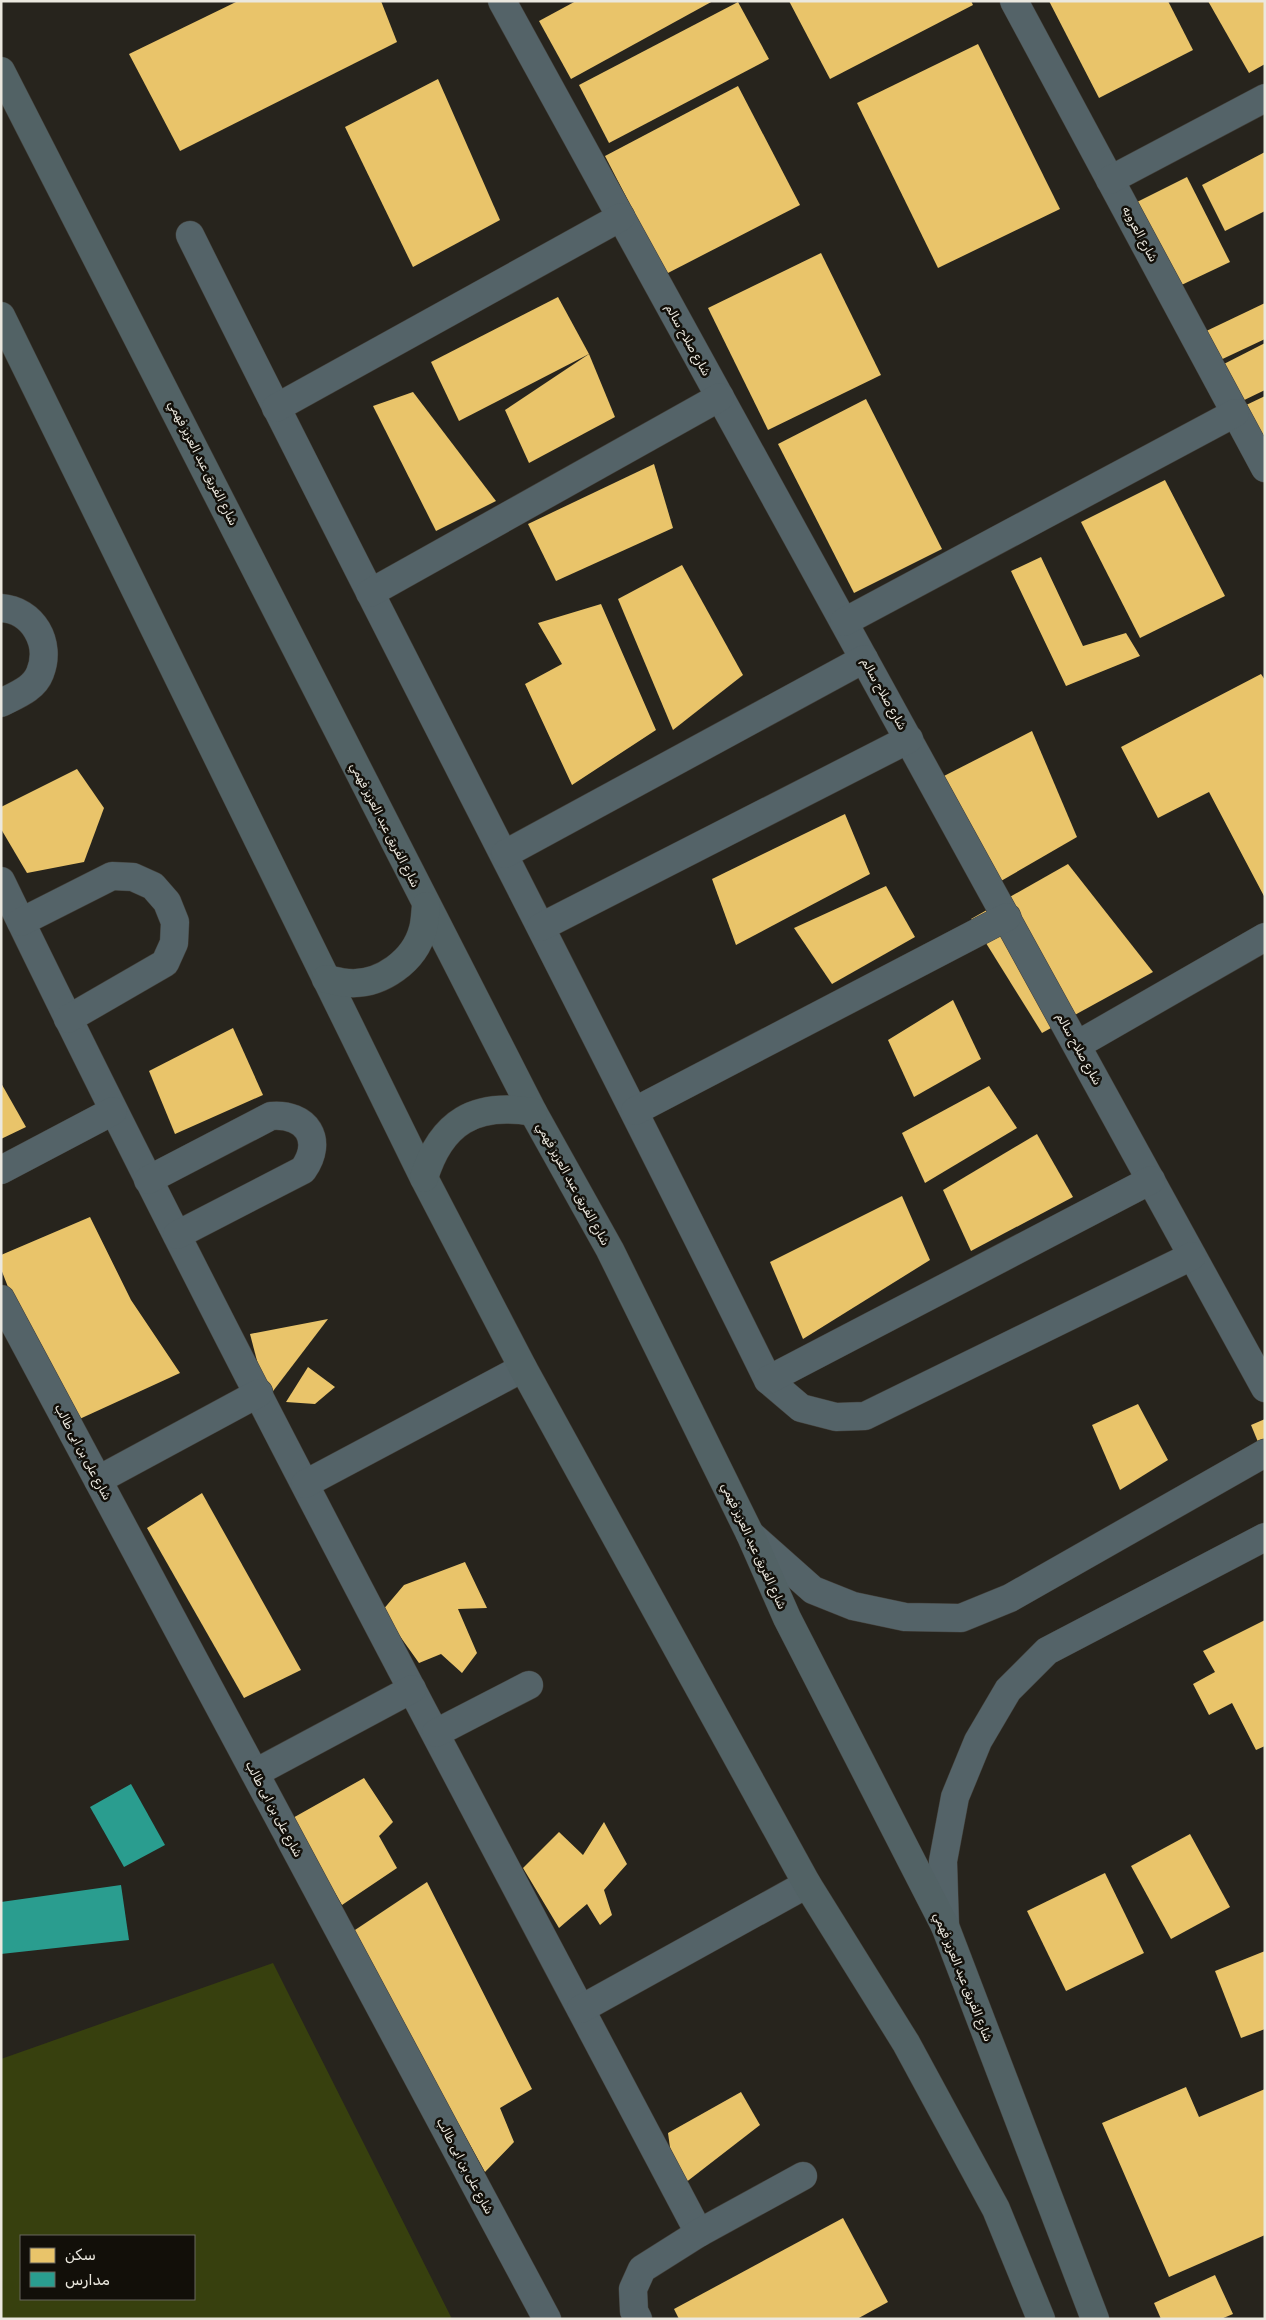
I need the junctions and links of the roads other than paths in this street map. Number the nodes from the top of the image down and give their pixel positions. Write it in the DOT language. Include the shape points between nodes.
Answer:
graph roads {
  1 [pos="502,1"];
  2 [pos="1014,1"];
  3 [pos="1,71"];
  4 [pos="1265,98"];
  5 [pos="1110,180"];
  6 [pos="621,217"];
  7 [pos="190,235"];
  8 [pos="1,316"];
  9 [pos="720,398"];
  10 [pos="276,408"];
  11 [pos="1235,413"];
  12 [pos="1263,462"];
  13 [pos="370,593"];
  14 [pos="1,608"];
  15 [pos="844,622"];
  16 [pos="864,659"];
  17 [pos="1,703"];
  18 [pos="909,739"];
  19 [pos="505,854"];
  20 [pos="1,881"];
  21 [pos="426,906"];
  22 [pos="1007,917"];
  23 [pos="21,922"];
  24 [pos="541,927"];
  25 [pos="1265,937"];
  26 [pos="326,979"];
  27 [pos="68,1018"];
  28 [pos="1077,1045"];
  29 [pos="113,1111"];
  30 [pos="635,1111"];
  31 [pos="533,1112"];
  32 [pos="1,1170"];
  33 [pos="424,1178"];
  34 [pos="148,1180"];
  35 [pos="1151,1180"];
  36 [pos="177,1235"];
  37 [pos="1192,1256"];
  38 [pos="1,1299"];
  39 [pos="523,1368"];
  40 [pos="768,1380"];
  41 [pos="1265,1388"];
  42 [pos="259,1393"];
  43 [pos="1265,1453"];
  44 [pos="98,1480"];
  45 [pos="305,1484"];
  46 [pos="750,1534"];
  47 [pos="1265,1537"];
  48 [pos="529,1685"];
  49 [pos="412,1689"];
  50 [pos="436,1733"];
  51 [pos="255,1773"];
  52 [pos="807,1884"];
  53 [pos="945,1926"];
  54 [pos="581,2009"];
  55 [pos="803,2176"];
  56 [pos="699,2233"];
  57 [pos="546,2319"];
  58 [pos="638,2319"];
  59 [pos="1041,2319"];
  60 [pos="1095,2319"];
  1 -- 6 [label="street, شارع صلاح سالم"];
  2 -- 5 [label="street, شارع العروبه"];
  3 -- 21 [label="main road, شارع الفريق عبد العزيز فهمي"];
  4 -- 5 [label="street"];
  5 -- 11 [label="street, شارع العروبه"];
  6 -- 9 [label="street, شارع صلاح سالم"];
  6 -- 10 [label="street"];
  7 -- 10 [label="street"];
  8 -- 26 [label="main road"];
  9 -- 13 [label="street"];
  9 -- 15 [label="street, شارع صلاح سالم"];
  10 -- 13 [label="street"];
  11 -- 12 [label="street, شارع العروبه"];
  11 -- 15 [label="street"];
  13 -- 19 [label="street"];
  14 -- 17 [label="street" via="10,608 29,617 41,634 45,653 40,674 27,689"];
  15 -- 16 [label="street, شارع صلاح سالم"];
  16 -- 18 [label="street, شارع صلاح سالم"];
  16 -- 19 [label="street"];
  18 -- 22 [label="street, شارع صلاح سالم"];
  18 -- 24 [label="street"];
  19 -- 24 [label="street"];
  20 -- 23 [label="street"];
  21 -- 26 [label="main road" via="423,930 413,952 396,969 374,980 350,983"];
  21 -- 31 [label="main road, شارع الفريق عبد العزيز فهمي"];
  22 -- 28 [label="street, شارع صلاح سالم"];
  22 -- 30 [label="street"];
  23 -- 27 [label="street"];
  23 -- 27 [label="street" via="112,876 133,877 153,886 167,902 175,922 174,943 165,962"];
  24 -- 30 [label="street"];
  25 -- 28 [label="street"];
  26 -- 33 [label="main road"];
  27 -- 29 [label="street"];
  28 -- 35 [label="street, شارع صلاح سالم"];
  29 -- 32 [label="street"];
  29 -- 34 [label="street"];
  30 -- 40 [label="street"];
  31 -- 33 [label="main road" via="509,1108 485,1111 463,1120 444,1135 431,1155"];
  31 -- 46 [label="main road, شارع الفريق عبد العزيز فهمي" via="610,1250"];
  33 -- 39 [label="main road"];
  34 -- 36 [label="street"];
  34 -- 36 [label="street" via="271,1116 286,1114 309,1130 312,1158 303,1170"];
  35 -- 37 [label="street, شارع صلاح سالم"];
  35 -- 40 [label="street"];
  36 -- 42 [label="street"];
  37 -- 40 [label="street" via="865,1416 836,1417 801,1408"];
  37 -- 41 [label="street, شارع صلاح سالم"];
  38 -- 44 [label="street, شارع على بن ابى طالب"];
  39 -- 45 [label="street"];
  39 -- 52 [label="main road"];
  42 -- 44 [label="street"];
  42 -- 45 [label="street"];
  43 -- 46 [label="street" via="1010,1598 961,1618 906,1617 854,1606 813,1590"];
  44 -- 51 [label="street, شارع على بن ابى طالب"];
  45 -- 49 [label="street"];
  46 -- 53 [label="main road, شارع الفريق عبد العزيز فهمي" via="787,1618"];
  47 -- 53 [label="street" via="1047,1651 1008,1690 978,1741 955,1797 943,1861"];
  48 -- 50 [label="street"];
  49 -- 50 [label="street"];
  49 -- 51 [label="street"];
  50 -- 54 [label="street"];
  51 -- 57 [label="street, شارع على بن ابى طالب"];
  52 -- 54 [label="street"];
  52 -- 59 [label="main road" via="906,2043 996,2209"];
  53 -- 60 [label="main road, شارع الفريق عبد العزيز فهمي"];
  54 -- 56 [label="street"];
  55 -- 56 [label="street"];
  56 -- 58 [label="street" via="642,2269 633,2289 634,2311"];
}
